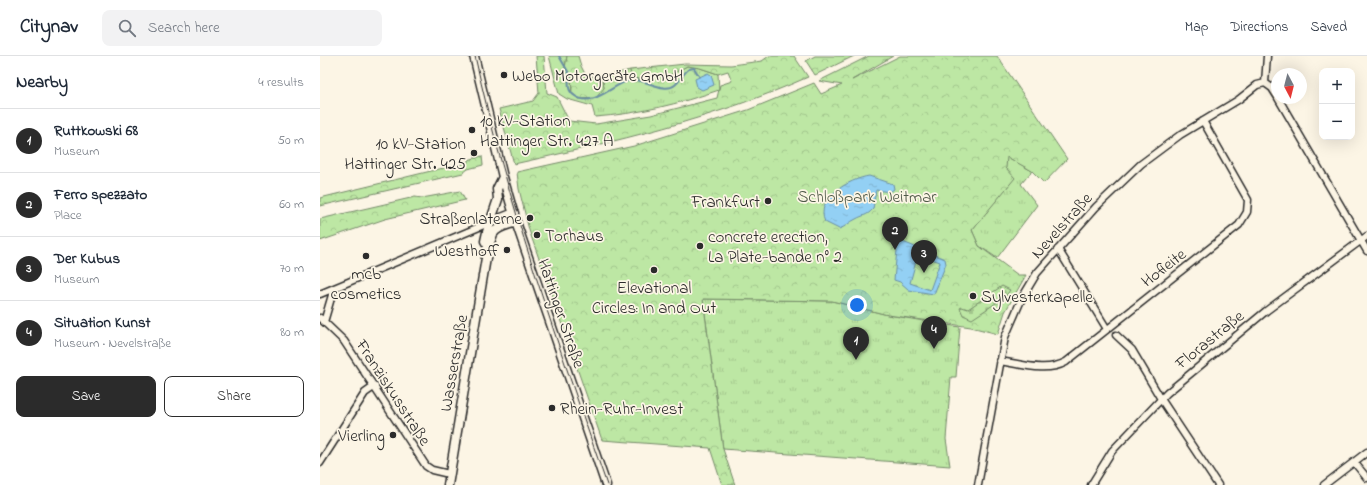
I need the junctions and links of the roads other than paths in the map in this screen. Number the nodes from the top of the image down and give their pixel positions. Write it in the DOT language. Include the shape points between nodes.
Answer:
graph roads {
  1 [pos="474,56"];
  2 [pos="1267,56"];
  3 [pos="1265,83"];
  4 [pos="1271,87"];
  5 [pos="1282,104"];
  6 [pos="1202,121"];
  7 [pos="503,177"];
  8 [pos="514,214"];
  9 [pos="491,222"];
  10 [pos="516,222"];
  11 [pos="1367,236"];
  12 [pos="1361,242"];
  13 [pos="488,246"];
  14 [pos="1058,248"];
  15 [pos="1367,251"];
  16 [pos="334,288"];
  17 [pos="320,294"];
  18 [pos="322,320"];
  19 [pos="1107,330"];
  20 [pos="1116,335"];
  21 [pos="1000,361"];
  22 [pos="375,386"];
  23 [pos="1162,399"];
  24 [pos="1367,452"];
  25 [pos="1354,462"];
  26 [pos="320,463"];
  27 [pos="449,474"];
  28 [pos="1367,478"];
  29 [pos="448,485"];
  30 [pos="606,485"];
  31 [pos="978,485"];
  32 [pos="1090,485"];
  33 [pos="1218,485"];
  34 [pos="1324,485"];
  1 -- 7 [label="main road, Hattinger Straße"];
  2 -- 3 [label="street"];
  3 -- 4 [label="street"];
  3 -- 6 [label="street, Nevelstraße" via="1257,85 1238,100"];
  5 -- 12 [label="street"];
  6 -- 14 [label="street, Nevelstraße" via="1141,164 1096,206"];
  6 -- 19 [label="street, Hofleite" via="1246,194 1247,214 1239,225"];
  7 -- 8 [label="main road, Hattinger Straße"];
  7 -- 9 [label="main road, Wasserstraße" via="497,188 498,199"];
  8 -- 9 [label="main road"];
  8 -- 10 [label="main road, Hattinger Straße"];
  9 -- 13 [label="main road, Wasserstraße" via="486,241"];
  9 -- 16 [label="street"];
  10 -- 13 [label="main road, Wasserstraße" via="498,228"];
  10 -- 30 [label="main road, Hattinger Straße"];
  11 -- 12 [label="street, Florastraße"];
  12 -- 15 [label="street"];
  12 -- 23 [label="street, Florastraße" via="1210,356"];
  13 -- 27 [label="main road, Wasserstraße"];
  14 -- 19 [label="street"];
  14 -- 21 [label="street, Nevelstraße" via="1037,273 1022,298 1005,337"];
  16 -- 17 [label="street"];
  16 -- 18 [label="street"];
  18 -- 22 [label="street, Franziskusstraße" via="344,341"];
  19 -- 21 [label="street, Hofleite" via="1059,366 1044,368"];
  20 -- 23 [label="street" via="1132,350"];
  21 -- 31 [label="street, Nevelstraße"];
  22 -- 26 [label="street" via="365,393"];
  22 -- 27 [label="street, Franziskusstraße" via="426,466"];
  23 -- 32 [label="street, Florastraße" via="1112,451"];
  23 -- 33 [label="street"];
  24 -- 25 [label="street"];
  25 -- 28 [label="street"];
  25 -- 34 [label="street"];
  27 -- 29 [label="main road, Wasserstraße"];
}
